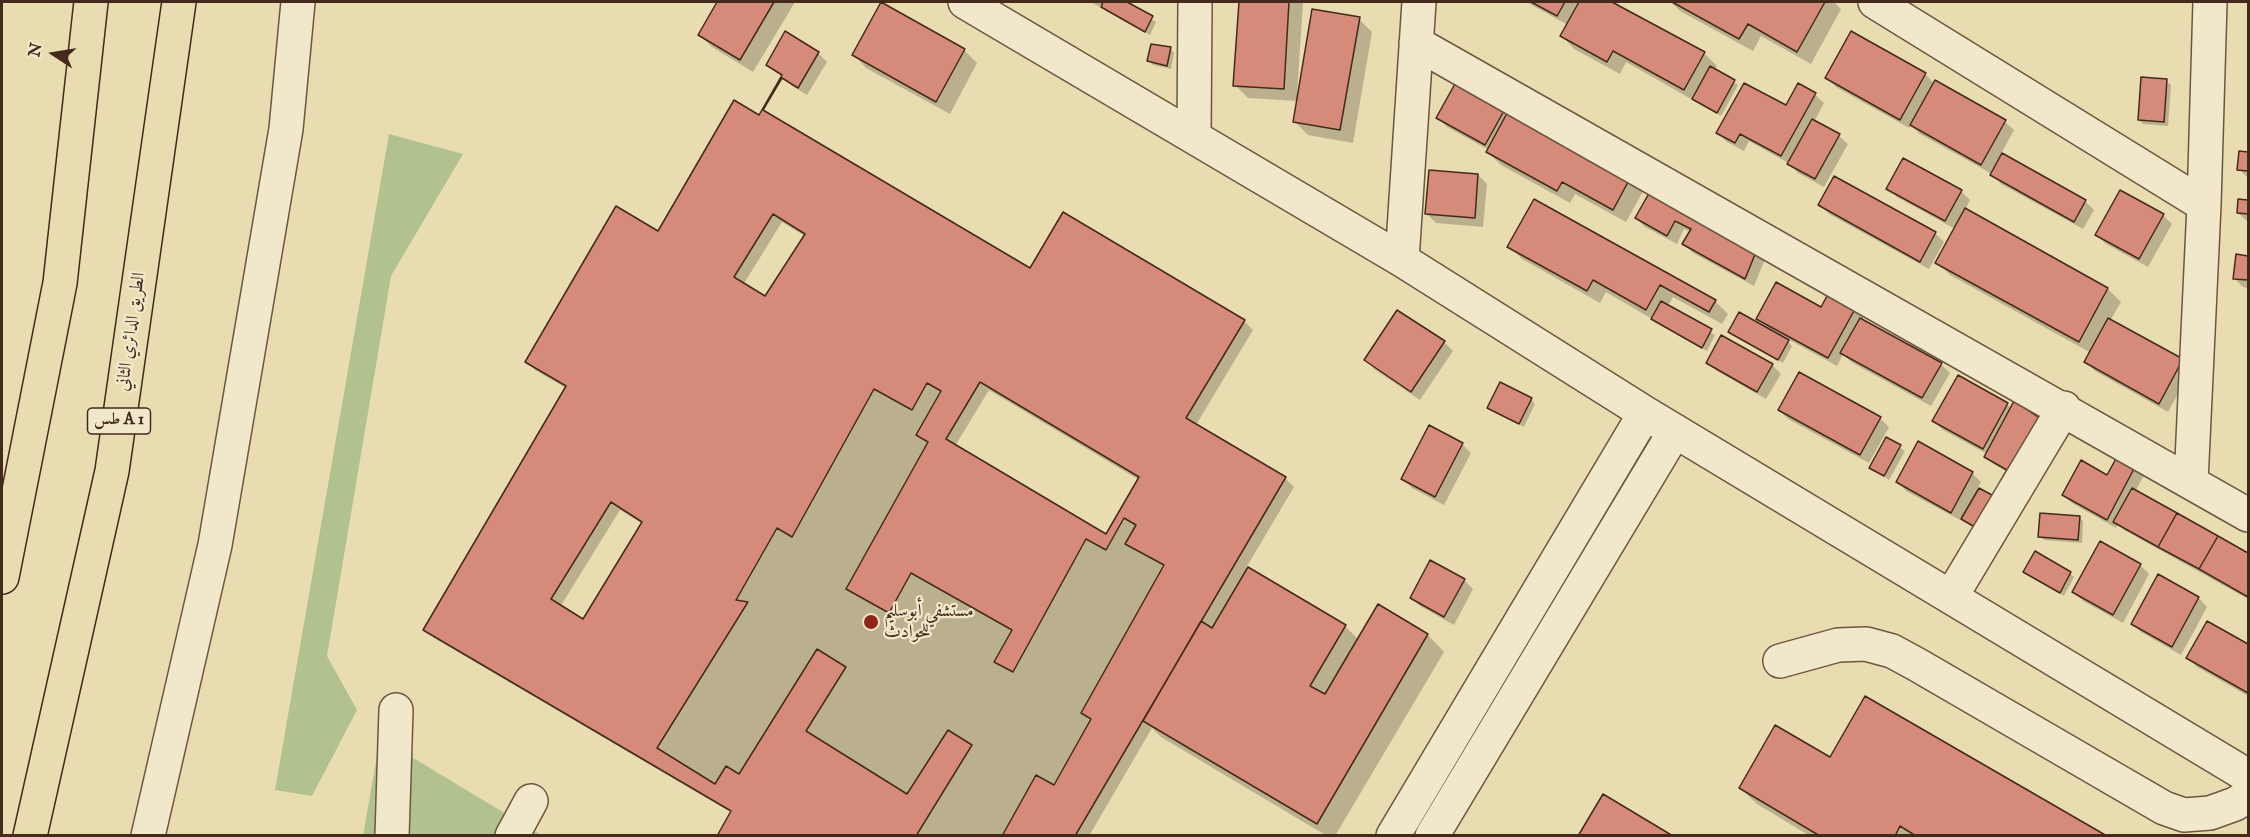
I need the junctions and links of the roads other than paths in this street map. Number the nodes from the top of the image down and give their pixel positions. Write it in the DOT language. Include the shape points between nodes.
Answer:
graph roads {
  1 [pos="91,2"];
  2 [pos="178,2"];
  3 [pos="297,2"];
  4 [pos="965,2"];
  5 [pos="1196,2"];
  6 [pos="1419,2"];
  7 [pos="1875,2"];
  8 [pos="2210,2"];
  9 [pos="1416,43"];
  10 [pos="1194,137"];
  11 [pos="2204,205"];
  12 [pos="1402,260"];
  13 [pos="2064,408"];
  14 [pos="1645,413"];
  15 [pos="1675,431"];
  16 [pos="2191,482"];
  17 [pos="2248,515"];
  18 [pos="2,577"];
  19 [pos="1951,597"];
  20 [pos="1517,628"];
  21 [pos="1546,647"];
  22 [pos="1780,661"];
  23 [pos="396,710"];
  24 [pos="2248,776"];
  25 [pos="2248,796"];
  26 [pos="531,801"];
  27 [pos="30,836"];
  28 [pos="148,836"];
  29 [pos="392,836"];
  30 [pos="512,836"];
  31 [pos="1393,836"];
  32 [pos="1432,836"];
  1 -- 18 [label="highway" via="60,283"];
  2 -- 27 [label="highway, الطريق الدائري الثاني / طس A 1" via="112,471"];
  3 -- 28 [label="street" via="286,129 217,534"];
  4 -- 10 [label="street"];
  5 -- 10 [label="street"];
  6 -- 9 [label="street"];
  7 -- 11 [label="street"];
  8 -- 11 [label="street"];
  9 -- 12 [label="street"];
  9 -- 13 [label="street"];
  10 -- 12 [label="street"];
  11 -- 16 [label="street"];
  12 -- 14 [label="street"];
  13 -- 16 [label="street"];
  13 -- 19 [label="street"];
  14 -- 15 [label="street"];
  14 -- 20 [label="street"];
  15 -- 19 [label="street"];
  15 -- 21 [label="street"];
  16 -- 17 [label="street"];
  19 -- 24 [label="street"];
  20 -- 21 [label="street"];
  20 -- 31 [label="street"];
  21 -- 32 [label="street"];
  22 -- 25 [label="street" via="1838,645 1866,644 1892,651 2164,808 2184,815 2210,813"];
  23 -- 29 [label="street"];
  26 -- 30 [label="street"];
}
